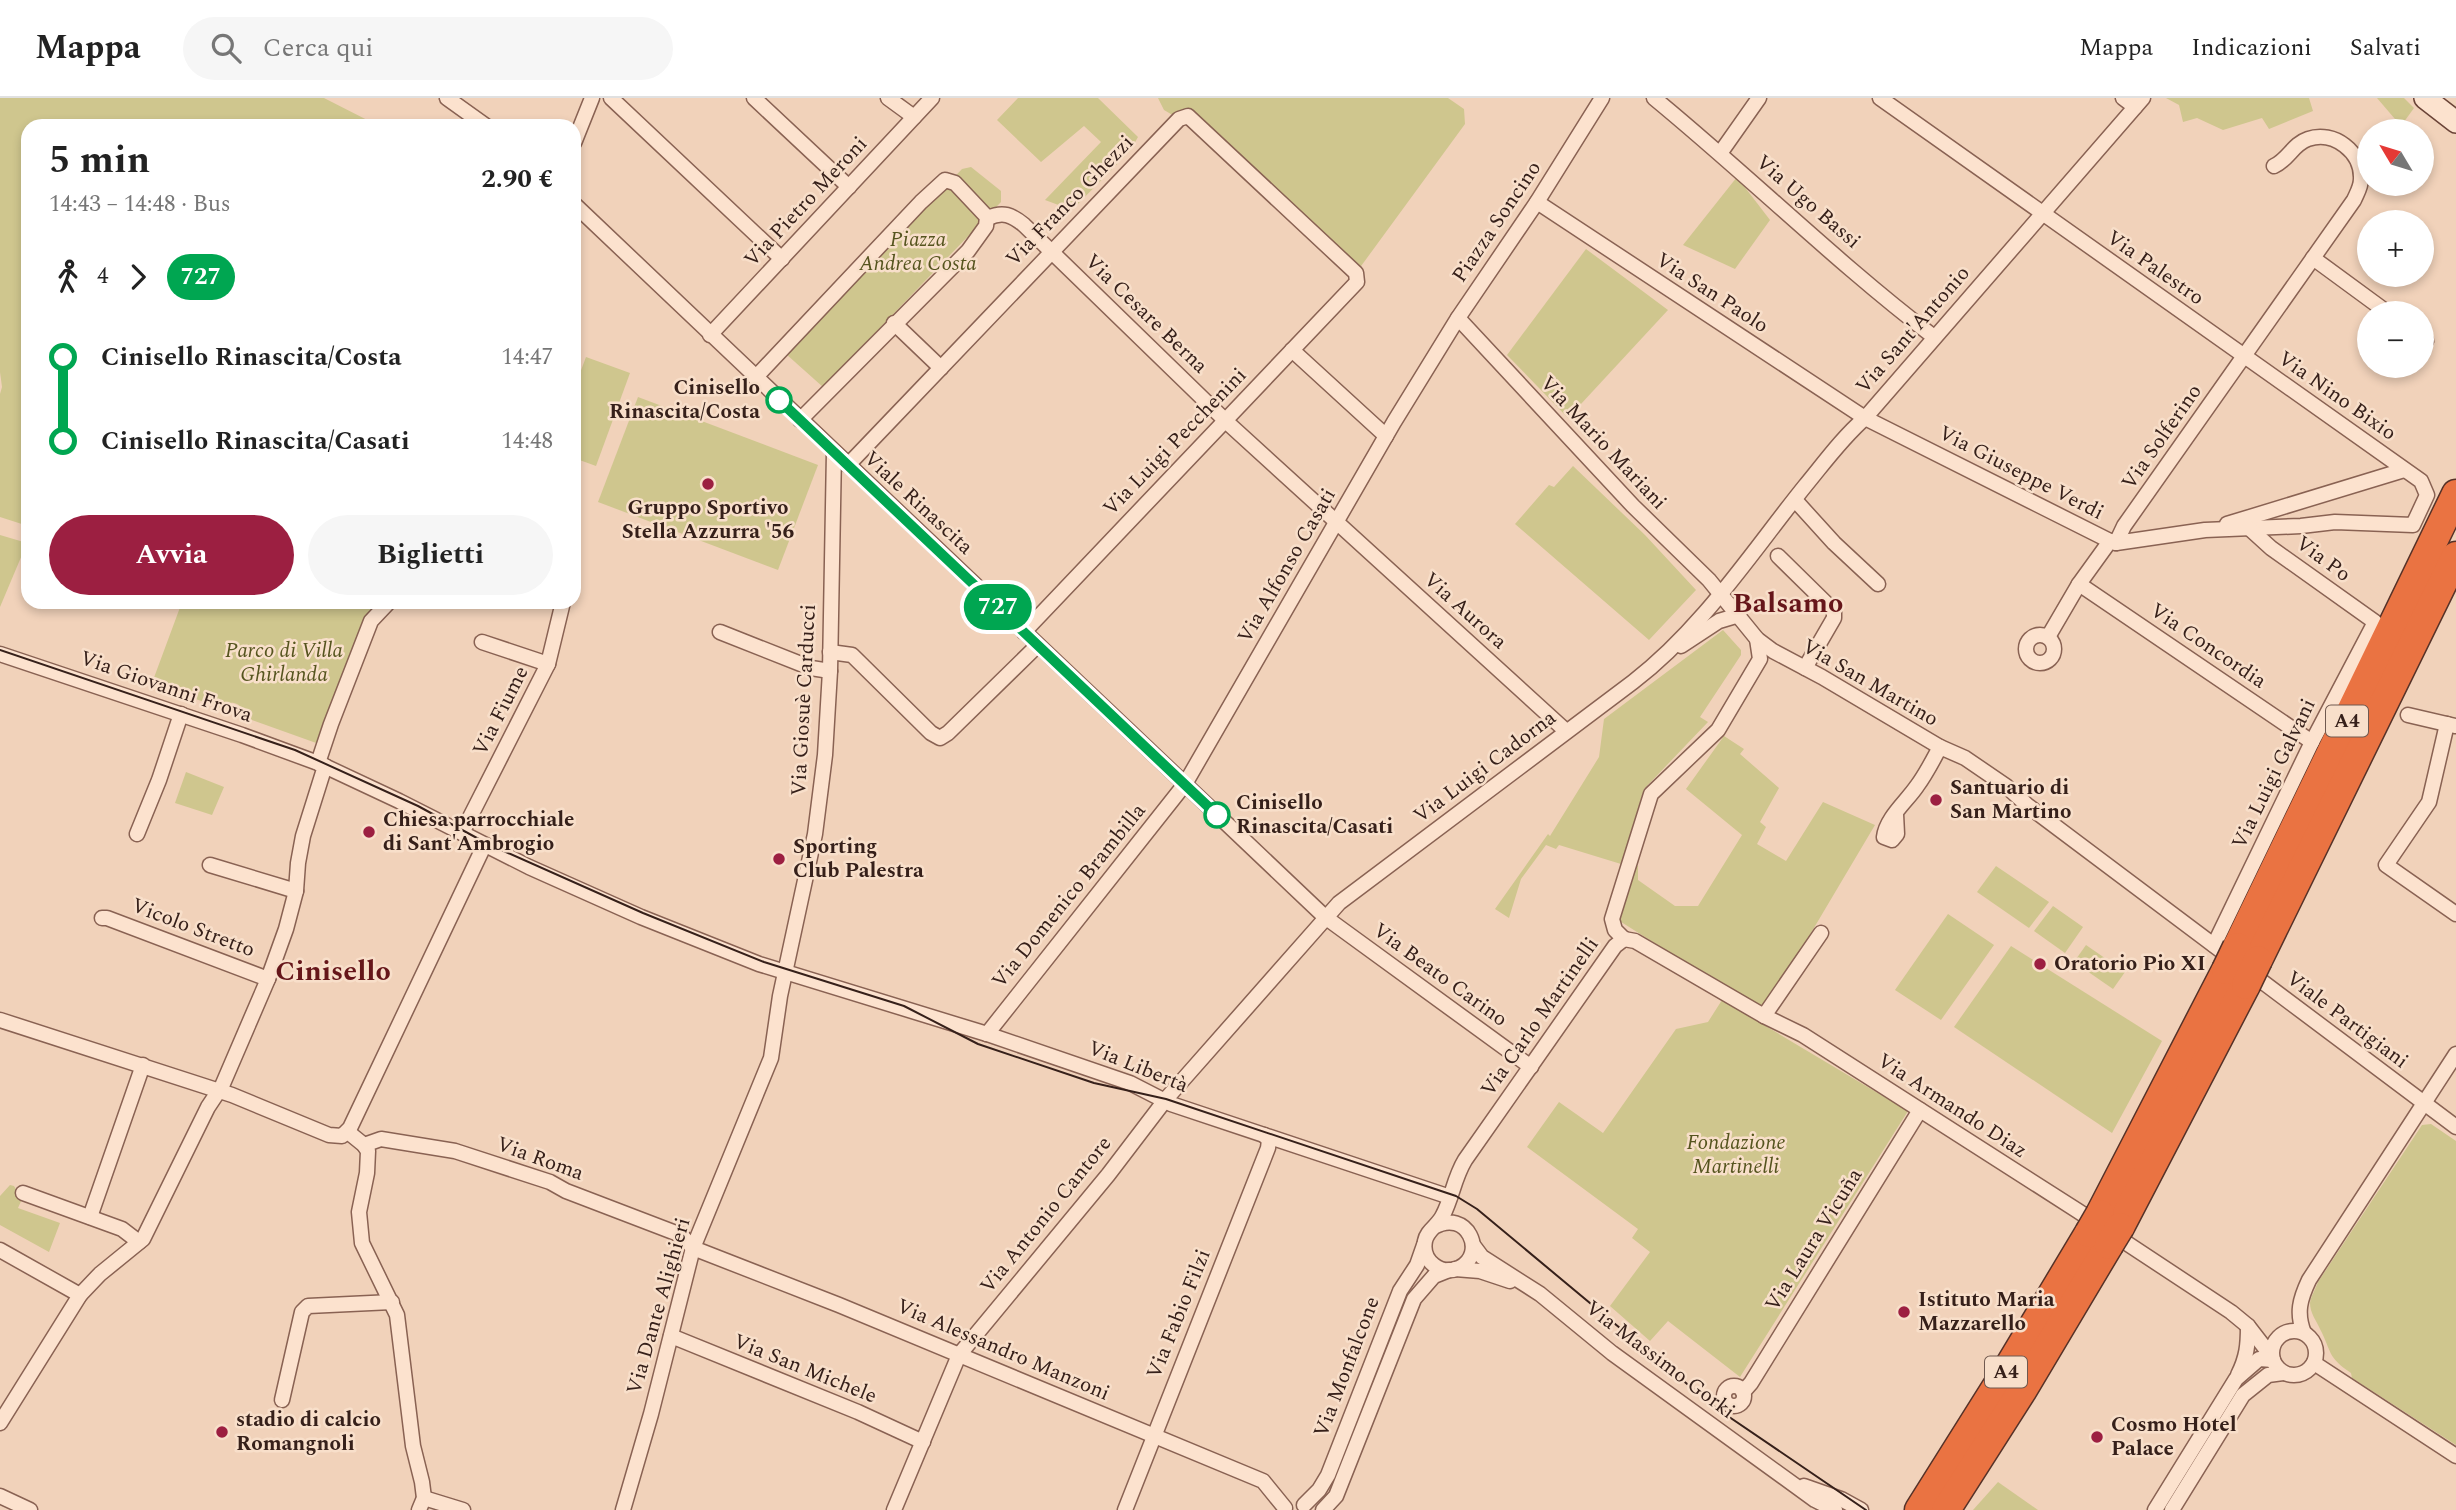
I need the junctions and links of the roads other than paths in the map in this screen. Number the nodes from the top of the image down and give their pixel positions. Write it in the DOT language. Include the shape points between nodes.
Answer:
graph roads {
  1 [pos="447,98"];
  2 [pos="592,98"];
  3 [pos="611,98"];
  4 [pos="754,98"];
  5 [pos="888,98"];
  6 [pos="932,98"];
  7 [pos="1602,98"];
  8 [pos="1654,98"];
  9 [pos="1759,98"];
  10 [pos="2123,98"];
  11 [pos="2425,98"];
  12 [pos="1884,99"];
  13 [pos="2139,102"];
  14 [pos="914,117"];
  15 [pos="476,119"];
  16 [pos="581,120"];
  17 [pos="2456,122"];
  18 [pos="1720,152"];
  19 [pos="2274,166"];
  20 [pos="849,187"];
  21 [pos="1537,202"];
  22 [pos="581,211"];
  23 [pos="2041,213"];
  24 [pos="988,218"];
  25 [pos="1050,251"];
  26 [pos="2313,258"];
  27 [pos="782,259"];
  28 [pos="1357,282"];
  29 [pos="2372,301"];
  30 [pos="1458,318"];
  31 [pos="894,323"];
  32 [pos="710,335"];
  33 [pos="1934,337"];
  34 [pos="1292,350"];
  35 [pos="2245,356"];
  36 [pos="940,368"];
  37 [pos="1427,369"];
  38 [pos="755,378"];
  39 [pos="1865,418"];
  40 [pos="800,420"];
  41 [pos="1225,420"];
  42 [pos="1386,436"];
  43 [pos="834,453"];
  44 [pos="848,465"];
  45 [pos="2404,470"];
  46 [pos="2456,494"];
  47 [pos="1795,500"];
  48 [pos="1335,523"];
  49 [pos="2283,527"];
  50 [pos="2249,528"];
  51 [pos="2205,530"];
  52 [pos="2113,542"];
  53 [pos="2280,554"];
  54 [pos="1778,556"];
  55 [pos="2456,556"];
  56 [pos="1878,584"];
  57 [pos="2080,584"];
  58 [pos="1721,593"];
  59 [pos="382,609"];
  60 [pos="560,609"];
  61 [pos="1739,615"];
  62 [pos="2375,622"];
  63 [pos="720,632"];
  64 [pos="1024,632"];
  65 [pos="2048,637"];
  66 [pos="1757,639"];
  67 [pos="482,642"];
  68 [pos="1038,645"];
  69 [pos="1773,651"];
  70 [pos="830,652"];
  71 [pos="0,654"];
  72 [pos="1668,654"];
  73 [pos="1760,659"];
  74 [pos="548,664"];
  75 [pos="1805,668"];
  76 [pos="830,671"];
  77 [pos="181,714"];
  78 [pos="2408,715"];
  79 [pos="2451,725"];
  80 [pos="1566,731"];
  81 [pos="2312,742"];
  82 [pos="1940,747"];
  83 [pos="322,765"];
  84 [pos="1185,785"];
  85 [pos="1896,814"];
  86 [pos="462,833"];
  87 [pos="137,834"];
  88 [pos="484,846"];
  89 [pos="210,865"];
  90 [pos="296,891"];
  91 [pos="2456,914"];
  92 [pos="1325,917"];
  93 [pos="102,918"];
  94 [pos="1821,933"];
  95 [pos="1624,939"];
  96 [pos="2236,961"];
  97 [pos="785,972"];
  98 [pos="268,979"];
  99 [pos="1764,1016"];
  100 [pos="0,1020"];
  101 [pos="987,1034"];
  102 [pos="2456,1054"];
  103 [pos="143,1065"];
  104 [pos="1531,1067"];
  105 [pos="219,1092"];
  106 [pos="1164,1101"];
  107 [pos="2424,1103"];
  108 [pos="1920,1110"];
  109 [pos="2456,1127"];
  110 [pos="348,1132"];
  111 [pos="1264,1135"];
  112 [pos="364,1145"];
  113 [pos="23,1193"];
  114 [pos="1450,1197"];
  115 [pos="90,1217"];
  116 [pos="1434,1227"];
  117 [pos="2105,1230"];
  118 [pos="1425,1241"];
  119 [pos="139,1242"];
  120 [pos="1473,1245"];
  121 [pos="693,1248"];
  122 [pos="0,1250"];
  123 [pos="1452,1270"];
  124 [pos="1534,1290"];
  125 [pos="80,1295"];
  126 [pos="392,1302"];
  127 [pos="2248,1326"];
  128 [pos="2304,1334"];
  129 [pos="671,1336"];
  130 [pos="959,1355"];
  131 [pos="2273,1358"];
  132 [pos="2314,1363"];
  133 [pos="2283,1373"];
  134 [pos="2236,1379"];
  135 [pos="1743,1392"];
  136 [pos="282,1401"];
  137 [pos="0,1423"];
  138 [pos="1154,1435"];
  139 [pos="923,1442"];
  140 [pos="2456,1457"];
  141 [pos="1761,1462"];
  142 [pos="0,1496"];
  143 [pos="421,1504"];
  144 [pos="1308,1508"];
  145 [pos="1284,1509"];
  146 [pos="30,1510"];
  147 [pos="463,1510"];
  148 [pos="623,1510"];
  149 [pos="894,1510"];
  150 [pos="1125,1510"];
  151 [pos="1323,1510"];
  152 [pos="1835,1510"];
  153 [pos="1861,1510"];
  154 [pos="1919,1510"];
  155 [pos="1946,1510"];
  156 [pos="2154,1510"];
  157 [pos="2172,1510"];
  1 -- 15 [label="street"];
  2 -- 16 [label="street"];
  3 -- 27 [label="street"];
  4 -- 20 [label="street"];
  5 -- 14 [label="street"];
  6 -- 14 [label="street, Via Pietro Meroni"];
  7 -- 21 [label="street, Piazza Soncino"];
  8 -- 18 [label="street, Via Ugo Bassi"];
  9 -- 18 [label="street"];
  10 -- 13 [label="street"];
  11 -- 17 [label="main road"];
  12 -- 23 [label="street, Via Palestro"];
  13 -- 23 [label="street, Via Sant'Antonio"];
  14 -- 20 [label="street, Via Pietro Meroni"];
  18 -- 33 [label="street, Via Ugo Bassi"];
  19 -- 26 [label="street, Via Solferino" via="2300,143 2321,137 2343,144 2359,164 2361,180 2354,200"];
  20 -- 27 [label="street, Via Pietro Meroni"];
  21 -- 30 [label="street, Piazza Soncino"];
  21 -- 39 [label="street, Via San Paolo"];
  22 -- 32 [label="street, Viale Rinascita"];
  23 -- 33 [label="street, Via Sant'Antonio"];
  23 -- 35 [label="street, Via Palestro"];
  24 -- 25 [label="street" via="1013,215"];
  24 -- 31 [label="street" via="968,251"];
  24 -- 38 [label="street" via="955,183 945,180"];
  25 -- 28 [label="street, Via Franco Ghezzi" via="1179,119 1188,116 1356,273"];
  25 -- 36 [label="street, Via Franco Ghezzi"];
  25 -- 41 [label="street, Via Cesare Berna"];
  26 -- 29 [label="street"];
  26 -- 35 [label="street, Via Solferino"];
  27 -- 32 [label="street, Via Pietro Meroni"];
  28 -- 34 [label="street, Via Luigi Pecchenini"];
  30 -- 37 [label="street, Piazza Soncino"];
  30 -- 58 [label="street, Via Mario Mariani"];
  31 -- 36 [label="street"];
  31 -- 40 [label="street"];
  32 -- 38 [label="street, Viale Rinascita"];
  33 -- 39 [label="street, Via Sant'Antonio"];
  34 -- 41 [label="street, Via Luigi Pecchenini"];
  34 -- 42 [label="street"];
  35 -- 45 [label="street, Via Nino Bixio"];
  35 -- 52 [label="street, Via Solferino"];
  36 -- 44 [label="street, Via Franco Ghezzi"];
  37 -- 42 [label="street, Via Alfonso Casati"];
  38 -- 40 [label="street, Viale Rinascita"];
  39 -- 47 [label="street, Via Sant'Antonio"];
  39 -- 52 [label="street, Via Giuseppe Verdi"];
  40 -- 43 [label="street, Viale Rinascita"];
  41 -- 48 [label="street, Via Cesare Berna"];
  41 -- 64 [label="street, Via Luigi Pecchenini"];
  42 -- 48 [label="street, Via Alfonso Casati"];
  43 -- 44 [label="street, Viale Rinascita"];
  43 -- 70 [label="street, Via Giosuè Carducci"];
  44 -- 64 [label="street, Viale Rinascita"];
  45 -- 49 [label="street, Via Giuseppe Verdi" via="2421,481 2427,495 2413,525 2345,522"];
  45 -- 51 [label="street, Via Giuseppe Verdi"];
  46 -- 96 [label="highway, A4"];
  47 -- 56 [label="street"];
  47 -- 58 [label="street, Via Sant'Antonio"];
  48 -- 80 [label="street, Via Aurora"];
  48 -- 84 [label="street, Via Alfonso Casati"];
  49 -- 50 [label="street, Via Giuseppe Verdi"];
  49 -- 53 [label="street" via="2273,540"];
  50 -- 51 [label="street, Via Giuseppe Verdi"];
  50 -- 53 [label="street, Via Po"];
  51 -- 52 [label="street, Via Giuseppe Verdi"];
  52 -- 57 [label="street, Via Solferino"];
  53 -- 62 [label="street, Via Po"];
  54 -- 75 [label="street" via="1834,611"];
  55 -- 96 [label="highway, A4"];
  57 -- 65 [label="street, Via Solferino"];
  57 -- 81 [label="street, Via Concordia"];
  58 -- 61 [label="street, Via Mario Mariani"];
  58 -- 72 [label="street, Via Luigi Cadorna"];
  59 -- 83 [label="street" via="371,621 331,724"];
  60 -- 74 [label="street, Via Fiume"];
  61 -- 66 [label="street, Via Mario Mariani"];
  61 -- 72 [label="street" via="1719,621"];
  62 -- 81 [label="street, Via Luigi Galvani"];
  63 -- 76 [label="street" via="811,668"];
  64 -- 68 [label="street, Viale Rinascita"];
  66 -- 69 [label="street, Via San Martino"];
  66 -- 73 [label="street"];
  67 -- 74 [label="street"];
  68 -- 70 [label="street" via="940,738 852,654"];
  68 -- 84 [label="street, Viale Rinascita"];
  69 -- 73 [label="street, Via Carlo Martinelli"];
  69 -- 75 [label="street, Via San Martino"];
  70 -- 76 [label="street, Via Giosuè Carducci"];
  71 -- 77 [label="street, Via Giovanni Frova"];
  72 -- 80 [label="street, Via Luigi Cadorna"];
  73 -- 95 [label="street, Via Carlo Martinelli" via="1718,730 1651,794 1612,919"];
  74 -- 86 [label="street, Via Fiume"];
  75 -- 82 [label="street, Via San Martino"];
  76 -- 97 [label="street, Via Giosuè Carducci" via="817,822"];
  77 -- 83 [label="street, Via Giovanni Frova"];
  77 -- 87 [label="street"];
  78 -- 79 [label="street"];
  79 -- 91 [label="street" via="2429,802 2386,865"];
  80 -- 92 [label="street, Via Luigi Cadorna"];
  81 -- 96 [label="street, Via Luigi Galvani"];
  82 -- 85 [label="street"];
  82 -- 96 [label="street, Via San Martino" via="2006,786"];
  83 -- 86 [label="street"];
  83 -- 90 [label="street" via="303,836"];
  84 -- 92 [label="street, Viale Rinascita"];
  84 -- 101 [label="street, Via Domenico Brambilla"];
  86 -- 88 [label="street"];
  88 -- 97 [label="street, Via Libertà" via="641,917"];
  88 -- 110 [label="street"];
  89 -- 90 [label="street"];
  90 -- 98 [label="street"];
  92 -- 104 [label="street, Via Beato Carino"];
  92 -- 106 [label="street, Via Luigi Cadorna"];
  93 -- 98 [label="street, Vicolo Stretto"];
  94 -- 99 [label="street"];
  95 -- 99 [label="street, Via Armando Diaz" via="1635,941"];
  95 -- 104 [label="street, Via Carlo Martinelli"];
  96 -- 107 [label="street, Viale Partigiani"];
  96 -- 117 [label="highway, A4"];
  97 -- 101 [label="street, Via Libertà"];
  97 -- 121 [label="street, Via Dante Alighieri" via="769,1066"];
  98 -- 105 [label="street"];
  99 -- 108 [label="street, Via Armando Diaz"];
  100 -- 103 [label="street"];
  101 -- 106 [label="street, Via Libertà" via="1130,1083"];
  102 -- 107 [label="street"];
  103 -- 105 [label="street"];
  103 -- 115 [label="street"];
  104 -- 114 [label="street, Via Carlo Martinelli" via="1462,1166"];
  105 -- 110 [label="street" via="329,1135"];
  105 -- 119 [label="street"];
  106 -- 111 [label="street, Via Libertà"];
  106 -- 130 [label="street, Via Antonio Cantore"];
  107 -- 109 [label="street, Viale Partigiani"];
  107 -- 128 [label="street" via="2309,1280 2300,1304"];
  108 -- 127 [label="street, Via Armando Diaz"];
  108 -- 135 [label="street, Via Laura Vicuña"];
  110 -- 112 [label="street"];
  111 -- 114 [label="street, Via Libertà"];
  111 -- 138 [label="street, Via Fabio Filzi" via="1269,1139 1268,1148"];
  112 -- 121 [label="street, Via Roma" via="381,1139 455,1151 550,1182 681,1235"];
  112 -- 126 [label="street" via="368,1159 359,1212 362,1243"];
  113 -- 115 [label="street"];
  114 -- 116 [label="street, Via Carlo Martinelli"];
  115 -- 119 [label="street" via="129,1232"];
  116 -- 118 [label="street"];
  116 -- 120 [label="street" via="1444,1222 1458,1224 1469,1233"];
  117 -- 154 [label="highway, A4" via="2002,1378"];
  117 -- 155 [label="highway, A4" via="2022,1391"];
  118 -- 123 [label="street" via="1430,1262 1439,1269"];
  118 -- 144 [label="street, Via Monfalcone" via="1417,1265 1400,1291 1328,1475"];
  119 -- 125 [label="street"];
  120 -- 123 [label="street" via="1467,1262"];
  120 -- 124 [label="street, Via Massimo Gorki" via="1482,1257"];
  121 -- 129 [label="street, Via Dante Alighieri"];
  121 -- 130 [label="street, Via Alessandro Manzoni"];
  122 -- 125 [label="street"];
  123 -- 124 [label="street, Via Massimo Gorki" via="1483,1272"];
  123 -- 151 [label="street, Via Monfalcone" via="1434,1276 1414,1299 1336,1496"];
  124 -- 141 [label="street, Via Massimo Gorki"];
  125 -- 137 [label="street"];
  126 -- 136 [label="street" via="308,1306 302,1312"];
  126 -- 143 [label="street" via="400,1330"];
  127 -- 131 [label="street, Via Armando Diaz"];
  127 -- 134 [label="street" via="2249,1349"];
  128 -- 131 [label="street" via="2295,1331 2278,1338"];
  128 -- 132 [label="street" via="2315,1347"];
  129 -- 139 [label="street, Via San Michele"];
  129 -- 148 [label="street, Via Dante Alighieri"];
  130 -- 138 [label="street, Via Alessandro Manzoni"];
  130 -- 139 [label="street, Via Antonio Cantore"];
  131 -- 133 [label="street"];
  131 -- 134 [label="street" via="2259,1359"];
  132 -- 133 [label="street" via="2301,1374"];
  132 -- 140 [label="street"];
  133 -- 157 [label="street" via="2268,1375 2243,1395"];
  134 -- 156 [label="street"];
  138 -- 145 [label="street, Via Alessandro Manzoni" via="1264,1481"];
  138 -- 150 [label="street, Via Fabio Filzi"];
  139 -- 149 [label="street, Via Antonio Cantore"];
  141 -- 152 [label="street, Via Massimo Gorki"];
  141 -- 153 [label="street, Via Massimo Gorki"];
  142 -- 146 [label="street"];
  143 -- 147 [label="street"];
  144 -- 145 [label="street" via="1296,1504"];
}
